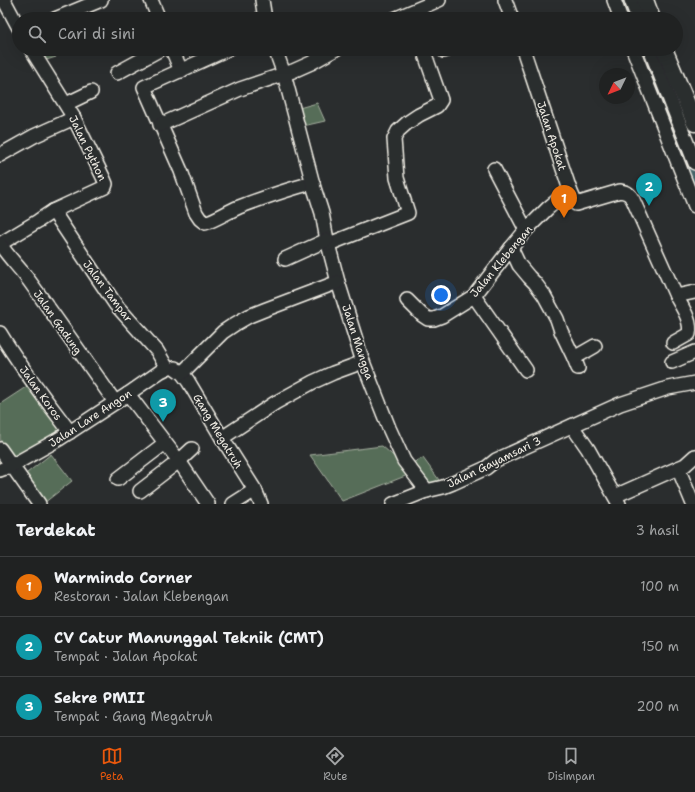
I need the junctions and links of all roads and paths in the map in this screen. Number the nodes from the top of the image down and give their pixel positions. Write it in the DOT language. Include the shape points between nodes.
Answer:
graph roads {
  1 [pos="4,0"];
  2 [pos="151,0"];
  3 [pos="262,0"];
  4 [pos="439,0"];
  5 [pos="505,0"];
  6 [pos="614,0"];
  7 [pos="631,0"];
  8 [pos="645,0"];
  9 [pos="94,1"];
  10 [pos="70,12"];
  11 [pos="156,12"];
  12 [pos="264,12"];
  13 [pos="420,12"];
  14 [pos="509,12"];
  15 [pos="618,12"];
  16 [pos="635,12"];
  17 [pos="649,12"];
  18 [pos="12,15"];
  19 [pos="36,56"];
  20 [pos="148,56"];
  21 [pos="175,56"];
  22 [pos="213,56"];
  23 [pos="278,56"];
  24 [pos="324,56"];
  25 [pos="425,56"];
  26 [pos="525,56"];
  27 [pos="636,56"];
  28 [pos="653,56"];
  29 [pos="667,56"];
  30 [pos="181,71"];
  31 [pos="117,73"];
  32 [pos="284,74"];
  33 [pos="91,92"];
  34 [pos="66,104"];
  35 [pos="74,118"];
  36 [pos="695,124"];
  37 [pos="160,125"];
  38 [pos="0,155"];
  39 [pos="695,163"];
  40 [pos="494,169"];
  41 [pos="313,183"];
  42 [pos="570,190"];
  43 [pos="695,206"];
  44 [pos="53,211"];
  45 [pos="526,230"];
  46 [pos="328,242"];
  47 [pos="0,244"];
  48 [pos="511,248"];
  49 [pos="285,260"];
  50 [pos="338,282"];
  51 [pos="695,292"];
  52 [pos="474,296"];
  53 [pos="676,296"];
  54 [pos="407,300"];
  55 [pos="0,334"];
  56 [pos="673,342"];
  57 [pos="596,346"];
  58 [pos="695,352"];
  59 [pos="363,362"];
  60 [pos="672,362"];
  61 [pos="168,368"];
  62 [pos="526,370"];
  63 [pos="182,373"];
  64 [pos="695,383"];
  65 [pos="128,394"];
  66 [pos="115,402"];
  67 [pos="572,426"];
  68 [pos="70,432"];
  69 [pos="222,438"];
  70 [pos="164,442"];
  71 [pos="0,449"];
  72 [pos="192,449"];
  73 [pos="695,456"];
  74 [pos="179,460"];
  75 [pos="682,466"];
  76 [pos="6,468"];
  77 [pos="118,480"];
  78 [pos="255,490"];
  79 [pos="140,491"];
  80 [pos="427,491"];
  81 [pos="617,500"];
  82 [pos="39,504"];
  83 [pos="208,504"];
  84 [pos="233,504"];
  85 [pos="261,504"];
  86 [pos="393,504"];
  87 [pos="693,504"];
  1 -- 18 [label="street"];
  2 -- 11 [label="street"];
  3 -- 12 [label="street"];
  4 -- 13 [label="street"];
  5 -- 14 [label="street"];
  6 -- 15 [label="street"];
  7 -- 16 [label="street"];
  8 -- 17 [label="main road"];
  9 -- 10 [label="street"];
  19 -- 34 [label="street, Jalan Python"];
  20 -- 31 [label="street"];
  21 -- 30 [label="street"];
  22 -- 30 [label="street"];
  23 -- 32 [label="street, Jalan Mangga"];
  24 -- 32 [label="street"];
  25 -- 46 [label="street" via="441,100 437,106 407,123 394,139 396,178 408,213"];
  26 -- 42 [label="street, Jalan Apokat"];
  27 -- 43 [label="street"];
  28 -- 39 [label="street"];
  29 -- 36 [label="main road"];
  30 -- 37 [label="street" via="144,87"];
  32 -- 37 [label="street" via="240,89"];
  32 -- 41 [label="street, Jalan Mangga"];
  33 -- 34 [label="street"];
  34 -- 35 [label="street, Jalan Python"];
  35 -- 38 [label="street"];
  35 -- 44 [label="street, Jalan Python" via="106,184 105,187"];
  37 -- 41 [label="street" via="171,146 196,213 205,223 276,193"];
  40 -- 45 [label="street"];
  41 -- 46 [label="street, Jalan Mangga"];
  42 -- 45 [label="street, Jalan Klebengan"];
  42 -- 53 [label="street, Jalan Apokat" via="576,204 620,191 627,192"];
  44 -- 47 [label="street, Jalan Python"];
  44 -- 61 [label="street, Jalan Tampar" via="116,304 157,351"];
  45 -- 48 [label="street, Jalan Klebengan"];
  46 -- 49 [label="street"];
  46 -- 50 [label="street, Jalan Mangga"];
  47 -- 66 [label="street, Jalan Gadung" via="29,280"];
  48 -- 52 [label="street, Jalan Klebengan"];
  48 -- 57 [label="street" via="519,265 544,295 576,363"];
  50 -- 59 [label="street, Jalan Mangga"];
  50 -- 63 [label="street" via="249,316 235,324 223,332"];
  51 -- 53 [label="street"];
  52 -- 54 [label="street, Jalan Klebengan" via="434,319 422,315"];
  52 -- 62 [label="street"];
  53 -- 56 [label="street" via="690,324 690,334"];
  55 -- 68 [label="street, Jalan Koros"];
  58 -- 60 [label="street"];
  59 -- 69 [label="street" via="313,382 275,403"];
  59 -- 80 [label="street, Jalan Mangga" via="404,461"];
  61 -- 63 [label="street" via="175,368"];
  61 -- 65 [label="street, Jalan Lare Angon"];
  63 -- 69 [label="street, Gang Megatruh"];
  64 -- 67 [label="street, Jalan Gayamsari 3" via="668,388 620,404"];
  65 -- 66 [label="street, Jalan Lare Angon"];
  65 -- 70 [label="street"];
  66 -- 68 [label="street, Jalan Lare Angon"];
  67 -- 80 [label="street, Jalan Gayamsari 3" via="496,460 486,468 453,483"];
  67 -- 81 [label="street"];
  68 -- 76 [label="street, Jalan Lare Angon"];
  69 -- 78 [label="street, Gang Megatruh"];
  70 -- 74 [label="street"];
  70 -- 77 [label="street"];
  71 -- 76 [label="street"];
  72 -- 74 [label="street"];
  73 -- 75 [label="street"];
  74 -- 79 [label="street"];
  74 -- 83 [label="street"];
  75 -- 81 [label="street"];
  75 -- 87 [label="street"];
  76 -- 82 [label="street"];
  78 -- 84 [label="street"];
  78 -- 85 [label="street, Gang Megatruh"];
  80 -- 86 [label="street, Jalan Gayamsari 3"];
}
